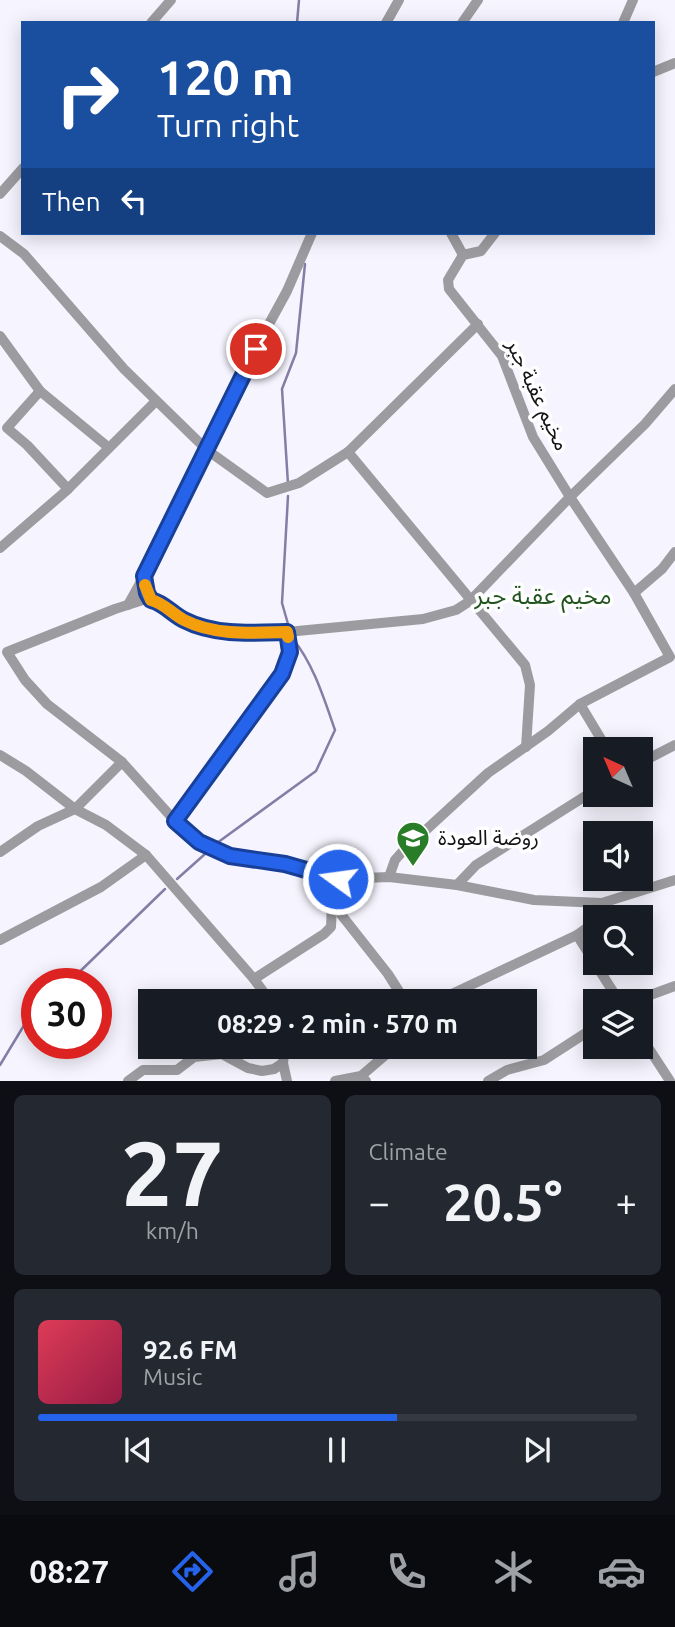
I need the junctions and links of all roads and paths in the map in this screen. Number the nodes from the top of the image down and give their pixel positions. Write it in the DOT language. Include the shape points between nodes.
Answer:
graph roads {
  1 [pos="170,0"];
  2 [pos="399,0"];
  3 [pos="478,0"];
  4 [pos="633,0"];
  5 [pos="152,21"];
  6 [pos="387,21"];
  7 [pos="463,21"];
  8 [pos="624,21"];
  9 [pos="675,63"];
  10 [pos="655,71"];
  11 [pos="21,170"];
  12 [pos="0,194"];
  13 [pos="311,235"];
  14 [pos="452,235"];
  15 [pos="493,235"];
  16 [pos="0,236"];
  17 [pos="463,255"];
  18 [pos="478,324"];
  19 [pos="0,337"];
  20 [pos="675,389"];
  21 [pos="40,391"];
  22 [pos="156,401"];
  23 [pos="108,447"];
  24 [pos="207,450"];
  25 [pos="348,452"];
  26 [pos="68,489"];
  27 [pos="570,497"];
  28 [pos="0,548"];
  29 [pos="675,552"];
  30 [pos="144,576"];
  31 [pos="634,593"];
  32 [pos="151,600"];
  33 [pos="470,601"];
  34 [pos="128,605"];
  35 [pos="287,632"];
  36 [pos="4,648"];
  37 [pos="673,659"];
  38 [pos="580,704"];
  39 [pos="600,737"];
  40 [pos="675,746"];
  41 [pos="526,747"];
  42 [pos="0,755"];
  43 [pos="653,757"];
  44 [pos="122,762"];
  45 [pos="583,797"];
  46 [pos="75,809"];
  47 [pos="175,821"];
  48 [pos="0,852"];
  49 [pos="146,855"];
  50 [pos="324,877"];
  51 [pos="389,877"];
  52 [pos="675,880"];
  53 [pos="457,885"];
  54 [pos="332,903"];
  55 [pos="602,903"];
  56 [pos="583,930"];
  57 [pos="577,934"];
  58 [pos="0,940"];
  59 [pos="254,979"];
  60 [pos="675,986"];
  61 [pos="261,989"];
  62 [pos="397,989"];
  63 [pos="462,989"];
  64 [pos="611,989"];
  65 [pos="653,994"];
  66 [pos="583,1035"];
  67 [pos="653,1055"];
  68 [pos="283,1059"];
  69 [pos="383,1059"];
  70 [pos="283,1063"];
  71 [pos="363,1078"];
  72 [pos="128,1081"];
  73 [pos="287,1081"];
  74 [pos="335,1081"];
  75 [pos="488,1081"];
  76 [pos="670,1081"];
  1 -- 5 [label="street"];
  2 -- 6 [label="street"];
  3 -- 7 [label="street"];
  4 -- 8 [label="street"];
  9 -- 10 [label="street"];
  11 -- 12 [label="street"];
  13 -- 24 [label="street"];
  14 -- 17 [label="street"];
  15 -- 17 [label="street" via="481,251"];
  16 -- 22 [label="street" via="41,271"];
  17 -- 18 [label="street, مخيم عقبة جبر" via="448,280 449,289"];
  18 -- 25 [label="street"];
  18 -- 27 [label="street, مخيم عقبة جبر" via="502,356 533,437"];
  19 -- 21 [label="street"];
  20 -- 27 [label="street"];
  21 -- 23 [label="street"];
  21 -- 26 [label="street" via="8,428"];
  22 -- 23 [label="street"];
  22 -- 24 [label="street"];
  23 -- 26 [label="street"];
  24 -- 25 [label="street" via="267,493 299,483"];
  24 -- 30 [label="street"];
  25 -- 33 [label="street"];
  26 -- 28 [label="street"];
  27 -- 31 [label="street, مخيم عقبة جبر"];
  27 -- 33 [label="street"];
  29 -- 31 [label="street"];
  30 -- 32 [label="street"];
  30 -- 34 [label="street"];
  31 -- 37 [label="street, مخيم عقبة جبر"];
  32 -- 34 [label="street"];
  32 -- 35 [label="street" via="183,619 217,630"];
  33 -- 35 [label="street" via="423,619"];
  33 -- 41 [label="street" via="528,672"];
  34 -- 36 [label="street"];
  35 -- 47 [label="street" via="290,652 282,674"];
  36 -- 44 [label="street" via="47,704"];
  37 -- 38 [label="street"];
  38 -- 39 [label="street"];
  38 -- 41 [label="street"];
  40 -- 43 [label="street"];
  41 -- 51 [label="street" via="488,773 402,851"];
  42 -- 46 [label="street"];
  44 -- 46 [label="street"];
  44 -- 47 [label="street"];
  45 -- 53 [label="street" via="475,865"];
  46 -- 48 [label="street" via="38,826"];
  46 -- 49 [label="street"];
  47 -- 50 [label="street" via="219,852 285,864"];
  49 -- 58 [label="street" via="101,887"];
  49 -- 59 [label="street"];
  50 -- 51 [label="street"];
  50 -- 54 [label="street"];
  51 -- 53 [label="street"];
  52 -- 55 [label="street"];
  53 -- 55 [label="street" via="534,900"];
  54 -- 59 [label="street" via="331,928"];
  54 -- 62 [label="street"];
  56 -- 57 [label="street"];
  57 -- 63 [label="street"];
  57 -- 64 [label="street"];
  59 -- 61 [label="street"];
  60 -- 65 [label="street"];
  66 -- 75 [label="street" via="544,1060 507,1070"];
  67 -- 76 [label="street"];
  68 -- 70 [label="street"];
  69 -- 71 [label="street"];
  70 -- 72 [label="street" via="262,1071 222,1054 194,1057 177,1070 143,1070"];
  70 -- 73 [label="street"];
  71 -- 74 [label="street"];
}
